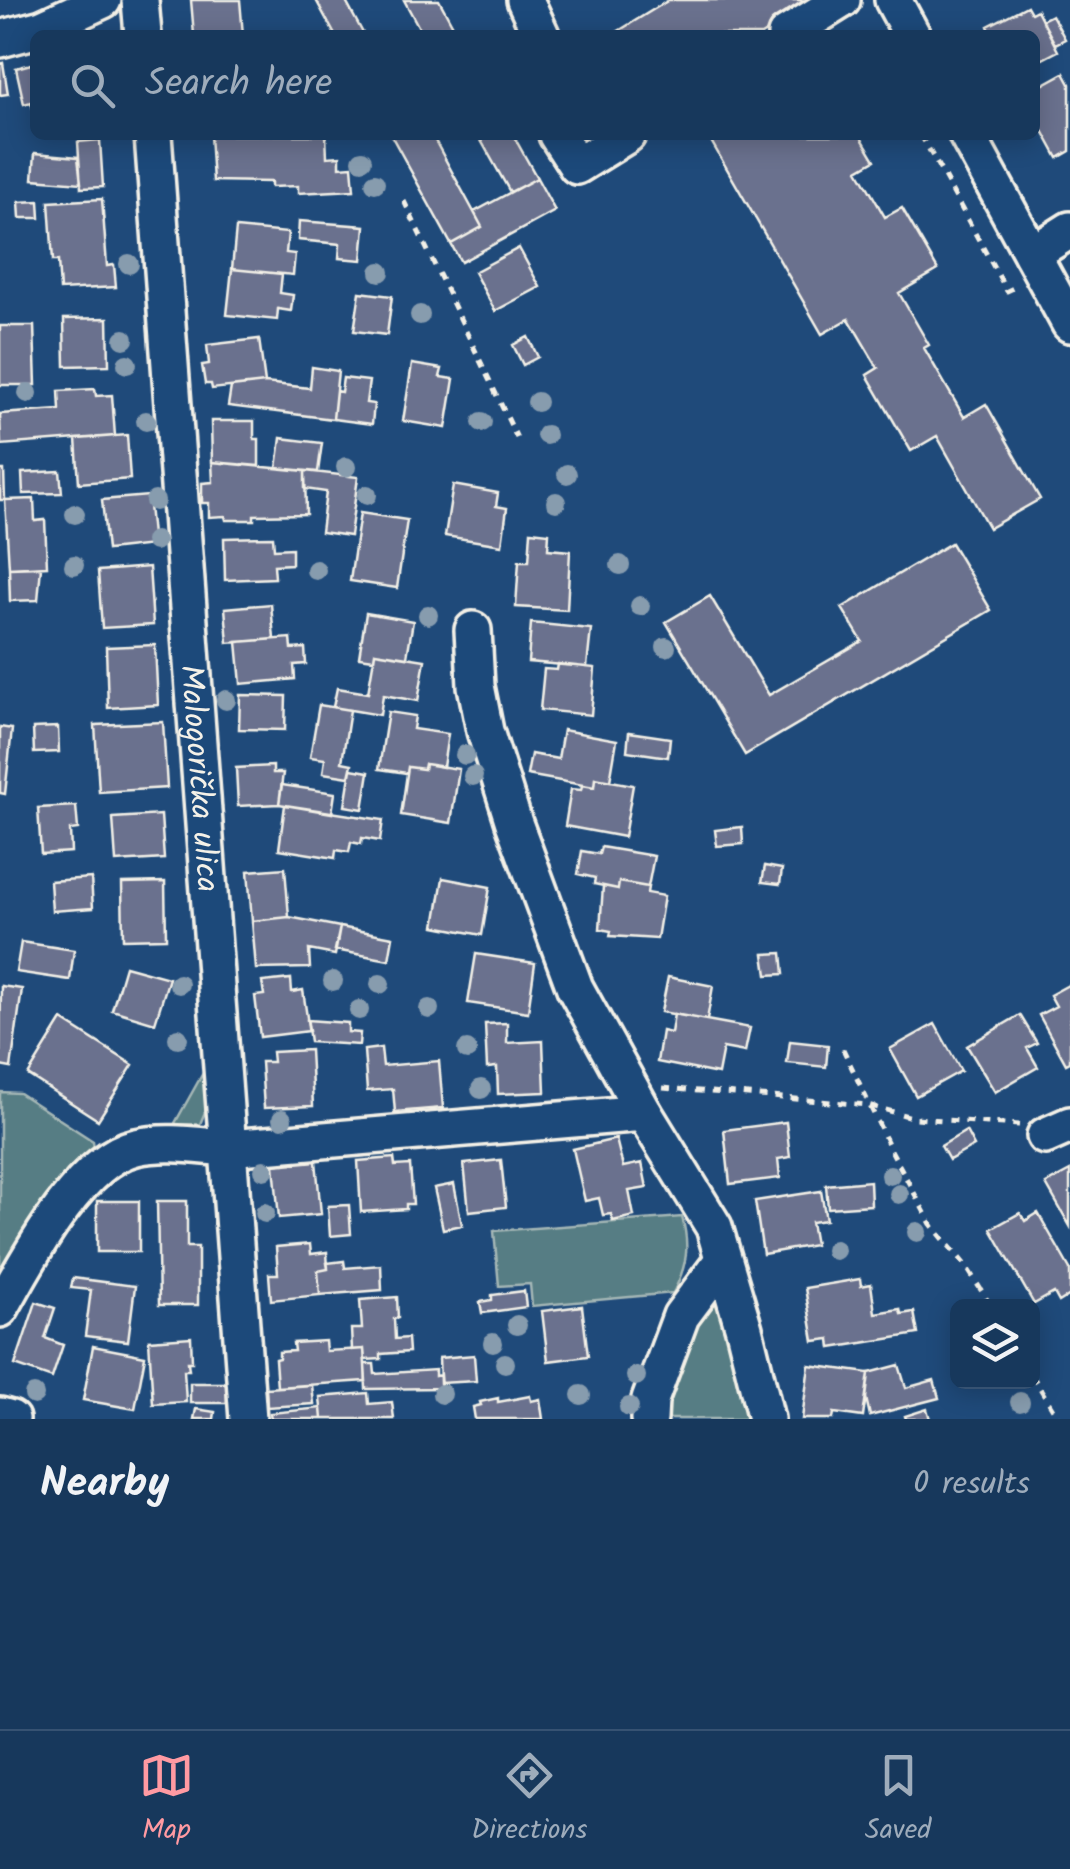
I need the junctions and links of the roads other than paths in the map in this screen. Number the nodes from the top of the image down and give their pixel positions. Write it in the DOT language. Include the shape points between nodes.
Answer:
graph roads {
  1 [pos="103,0"];
  2 [pos="140,0"];
  3 [pos="525,0"];
  4 [pos="842,0"];
  5 [pos="893,0"];
  6 [pos="34,30"];
  7 [pos="143,30"];
  8 [pos="539,30"];
  9 [pos="794,30"];
  10 [pos="909,30"];
  11 [pos="30,31"];
  12 [pos="0,39"];
  13 [pos="153,140"];
  14 [pos="560,140"];
  15 [pos="618,140"];
  16 [pos="970,140"];
  17 [pos="1070,230"];
  18 [pos="1032,254"];
  19 [pos="1070,324"];
  20 [pos="474,630"];
  21 [pos="637,1100"];
  22 [pos="228,1148"];
  23 [pos="723,1260"];
  24 [pos="0,1309"];
  25 [pos="0,1416"];
  26 [pos="10,1419"];
  27 [pos="248,1419"];
  28 [pos="650,1419"];
  29 [pos="766,1419"];
  1 -- 6 [label="street"];
  2 -- 7 [label="street"];
  3 -- 8 [label="street"];
  4 -- 9 [label="street"];
  5 -- 10 [label="street"];
  11 -- 12 [label="street"];
  13 -- 22 [label="street, Malogorička ulica"];
  14 -- 15 [label="street" via="577,166"];
  16 -- 18 [label="street"];
  17 -- 18 [label="street"];
  18 -- 19 [label="street"];
  20 -- 21 [label="street" via="485,731 514,823 575,988"];
  21 -- 22 [label="street"];
  21 -- 23 [label="street" via="714,1227"];
  22 -- 24 [label="street" via="132,1147 109,1161 69,1198"];
  22 -- 27 [label="street, Malogorička ulica"];
  23 -- 28 [label="street" via="681,1316 650,1400"];
  23 -- 29 [label="street"];
  25 -- 26 [label="street"];
}
